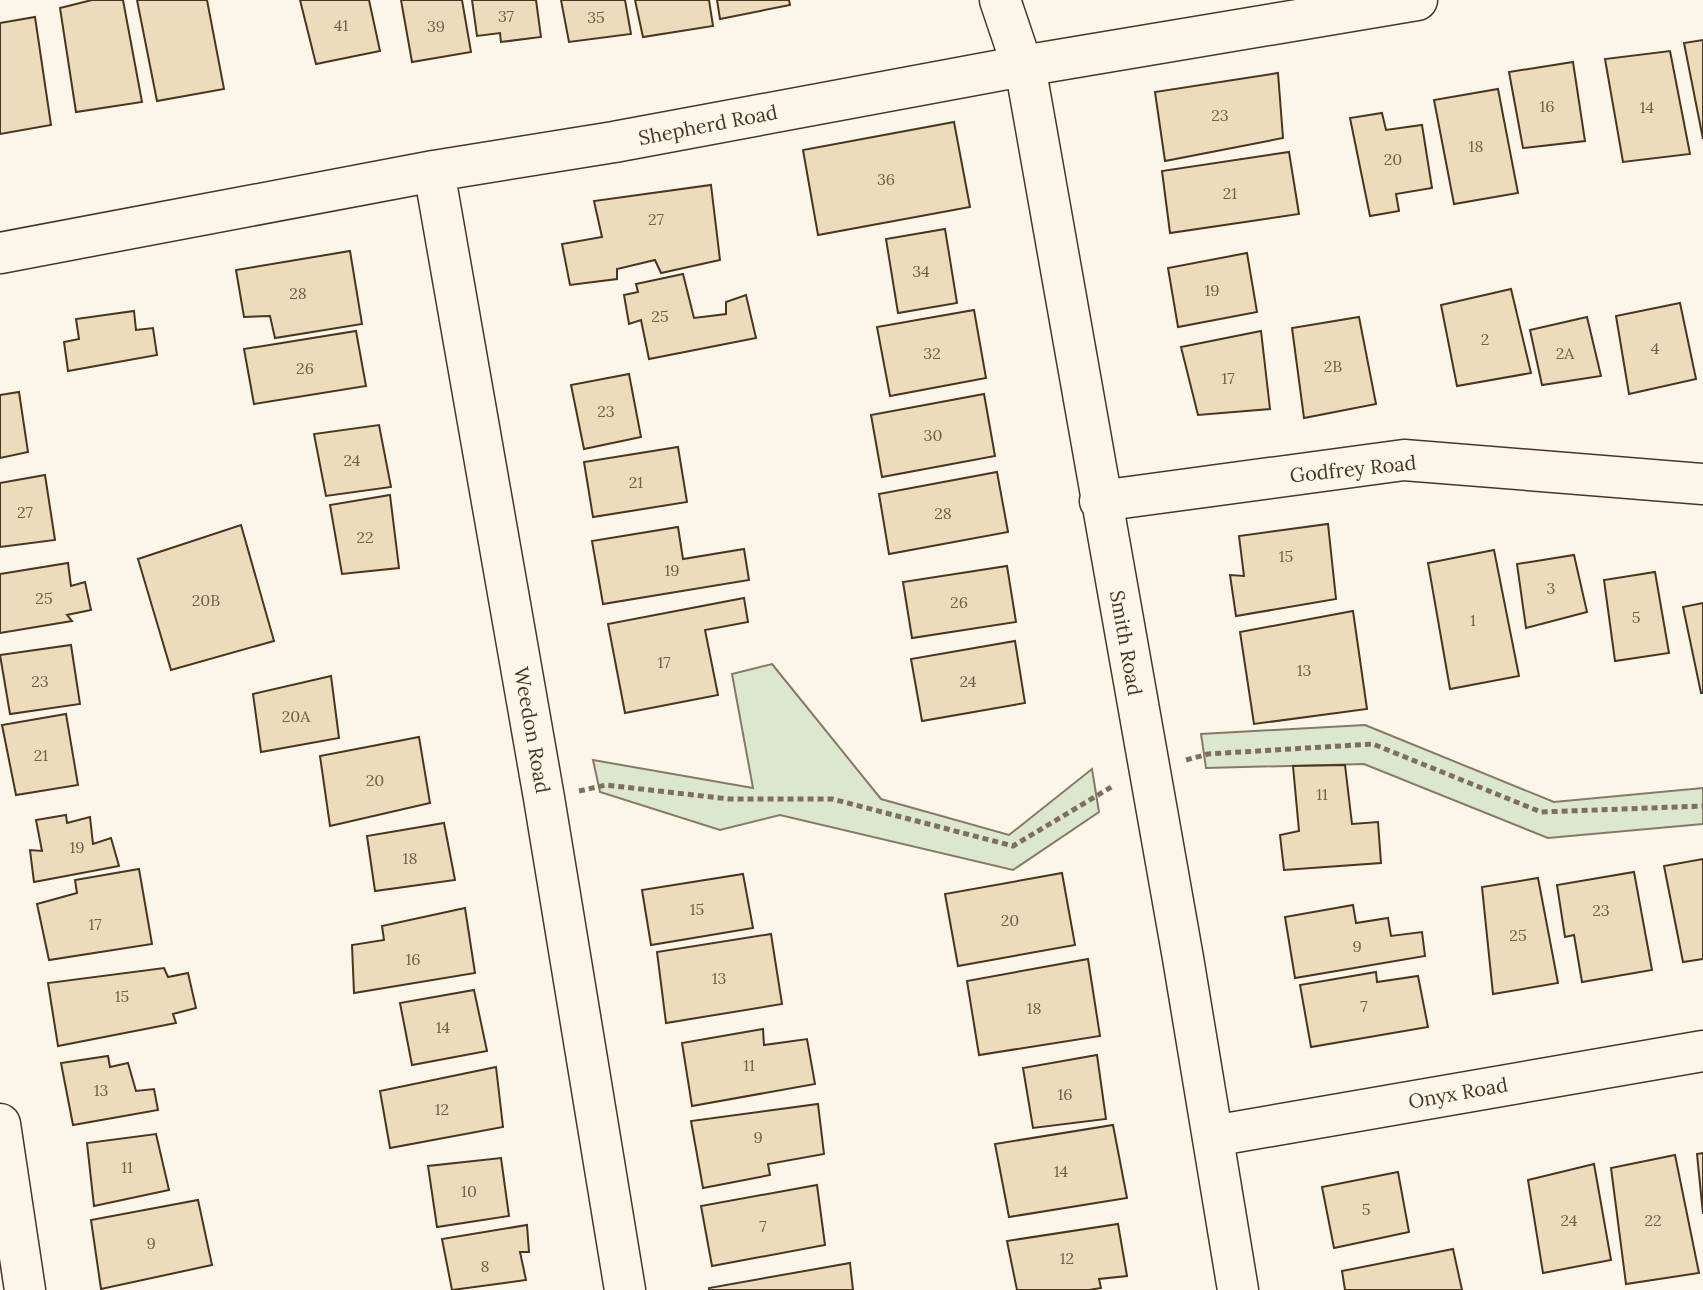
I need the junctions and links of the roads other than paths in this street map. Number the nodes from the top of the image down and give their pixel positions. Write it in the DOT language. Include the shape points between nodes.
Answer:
graph roads {
  1 [pos="1000,0"];
  2 [pos="1417,0"];
  3 [pos="1023,66"];
  4 [pos="434,171"];
  5 [pos="0,253"];
  6 [pos="1703,484"];
  7 [pos="1100,501"];
  8 [pos="1703,1051"];
  9 [pos="0,1124"];
  10 [pos="1213,1136"];
  11 [pos="25,1290"];
  12 [pos="625,1290"];
  13 [pos="1238,1290"];
  1 -- 3 [label="street, Smith Road"];
  2 -- 3 [label="street, Shepherd Road"];
  3 -- 4 [label="street, Shepherd Road"];
  3 -- 7 [label="street, Smith Road"];
  4 -- 5 [label="street, Shepherd Road"];
  4 -- 12 [label="street, Weedon Road"];
  6 -- 7 [label="street, Godfrey Road" via="1404,460"];
  7 -- 10 [label="street, Smith Road"];
  8 -- 10 [label="street, Onyx Road"];
  9 -- 11 [label="street"];
  10 -- 13 [label="street, Smith Road"];
}
